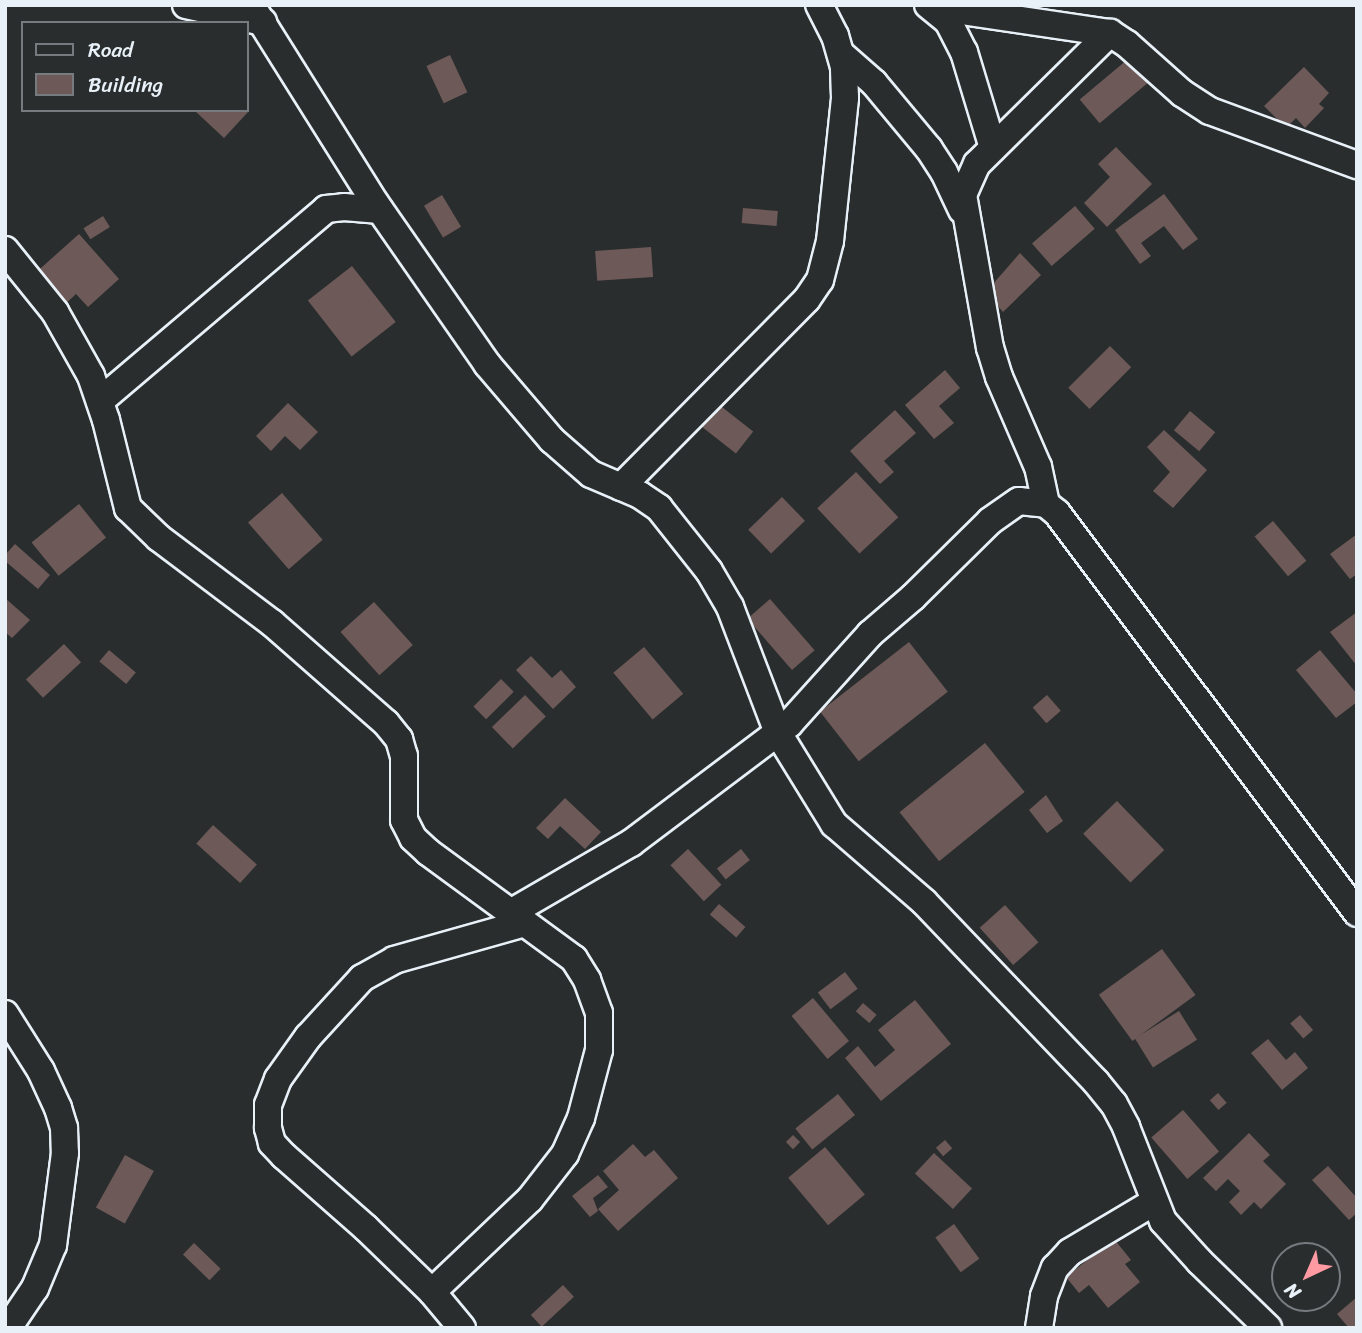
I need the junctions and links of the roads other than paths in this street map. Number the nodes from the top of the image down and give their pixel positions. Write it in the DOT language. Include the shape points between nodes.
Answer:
graph roads {
  1 [pos="186,5"];
  2 [pos="819,5"];
  3 [pos="931,6"];
  4 [pos="257,14"];
  5 [pos="1110,33"];
  6 [pos="841,54"];
  7 [pos="993,148"];
  8 [pos="1357,165"];
  9 [pos="380,210"];
  10 [pos="964,215"];
  11 [pos="5,250"];
  12 [pos="100,401"];
  13 [pos="621,487"];
  14 [pos="1046,504"];
  15 [pos="778,733"];
  16 [pos="1357,913"];
  17 [pos="518,917"];
  18 [pos="5,1014"];
  19 [pos="1154,1202"];
  20 [pos="432,1292"];
  21 [pos="8,1328"];
  22 [pos="462,1328"];
  23 [pos="1039,1328"];
  24 [pos="1268,1328"];
  1 -- 4 [label="street"];
  2 -- 6 [label="street"];
  3 -- 5 [label="street"];
  3 -- 7 [label="street" via="948,21 964,52"];
  4 -- 9 [label="street"];
  5 -- 7 [label="street"];
  5 -- 8 [label="street" via="1210,111"];
  6 -- 10 [label="street" via="874,83 933,155"];
  6 -- 13 [label="street" via="845,98 830,241 820,280 807,299"];
  7 -- 10 [label="street" via="967,179"];
  9 -- 12 [label="street" via="326,209"];
  9 -- 13 [label="street" via="487,364 552,440 591,474"];
  10 -- 14 [label="street" via="990,348 1038,467"];
  11 -- 12 [label="street" via="55,312"];
  12 -- 17 [label="street" via="128,508 159,538 272,623 386,723 400,739 404,756 404,820 413,838"];
  13 -- 15 [label="street" via="659,508 709,571 730,607"];
  14 -- 15 [label="street" via="1019,501 996,515 870,634"];
  14 -- 16 [label="street" via="1082,544"];
  15 -- 17 [label="street" via="631,844"];
  15 -- 19 [label="street" via="834,824 924,902 1108,1096 1126,1127"];
  17 -- 20 [label="street" via="574,959 587,980 599,1013 599,1050 581,1118 565,1154 530,1199"];
  17 -- 20 [label="street" via="394,960 362,978 308,1037 278,1079 268,1105 272,1143"];
  18 -- 21 [label="street" via="58,1108 65,1153 53,1245 35,1288"];
  19 -- 23 [label="street" via="1070,1252 1055,1268"];
  19 -- 24 [label="street" via="1178,1240"];
  20 -- 22 [label="street"];
}
